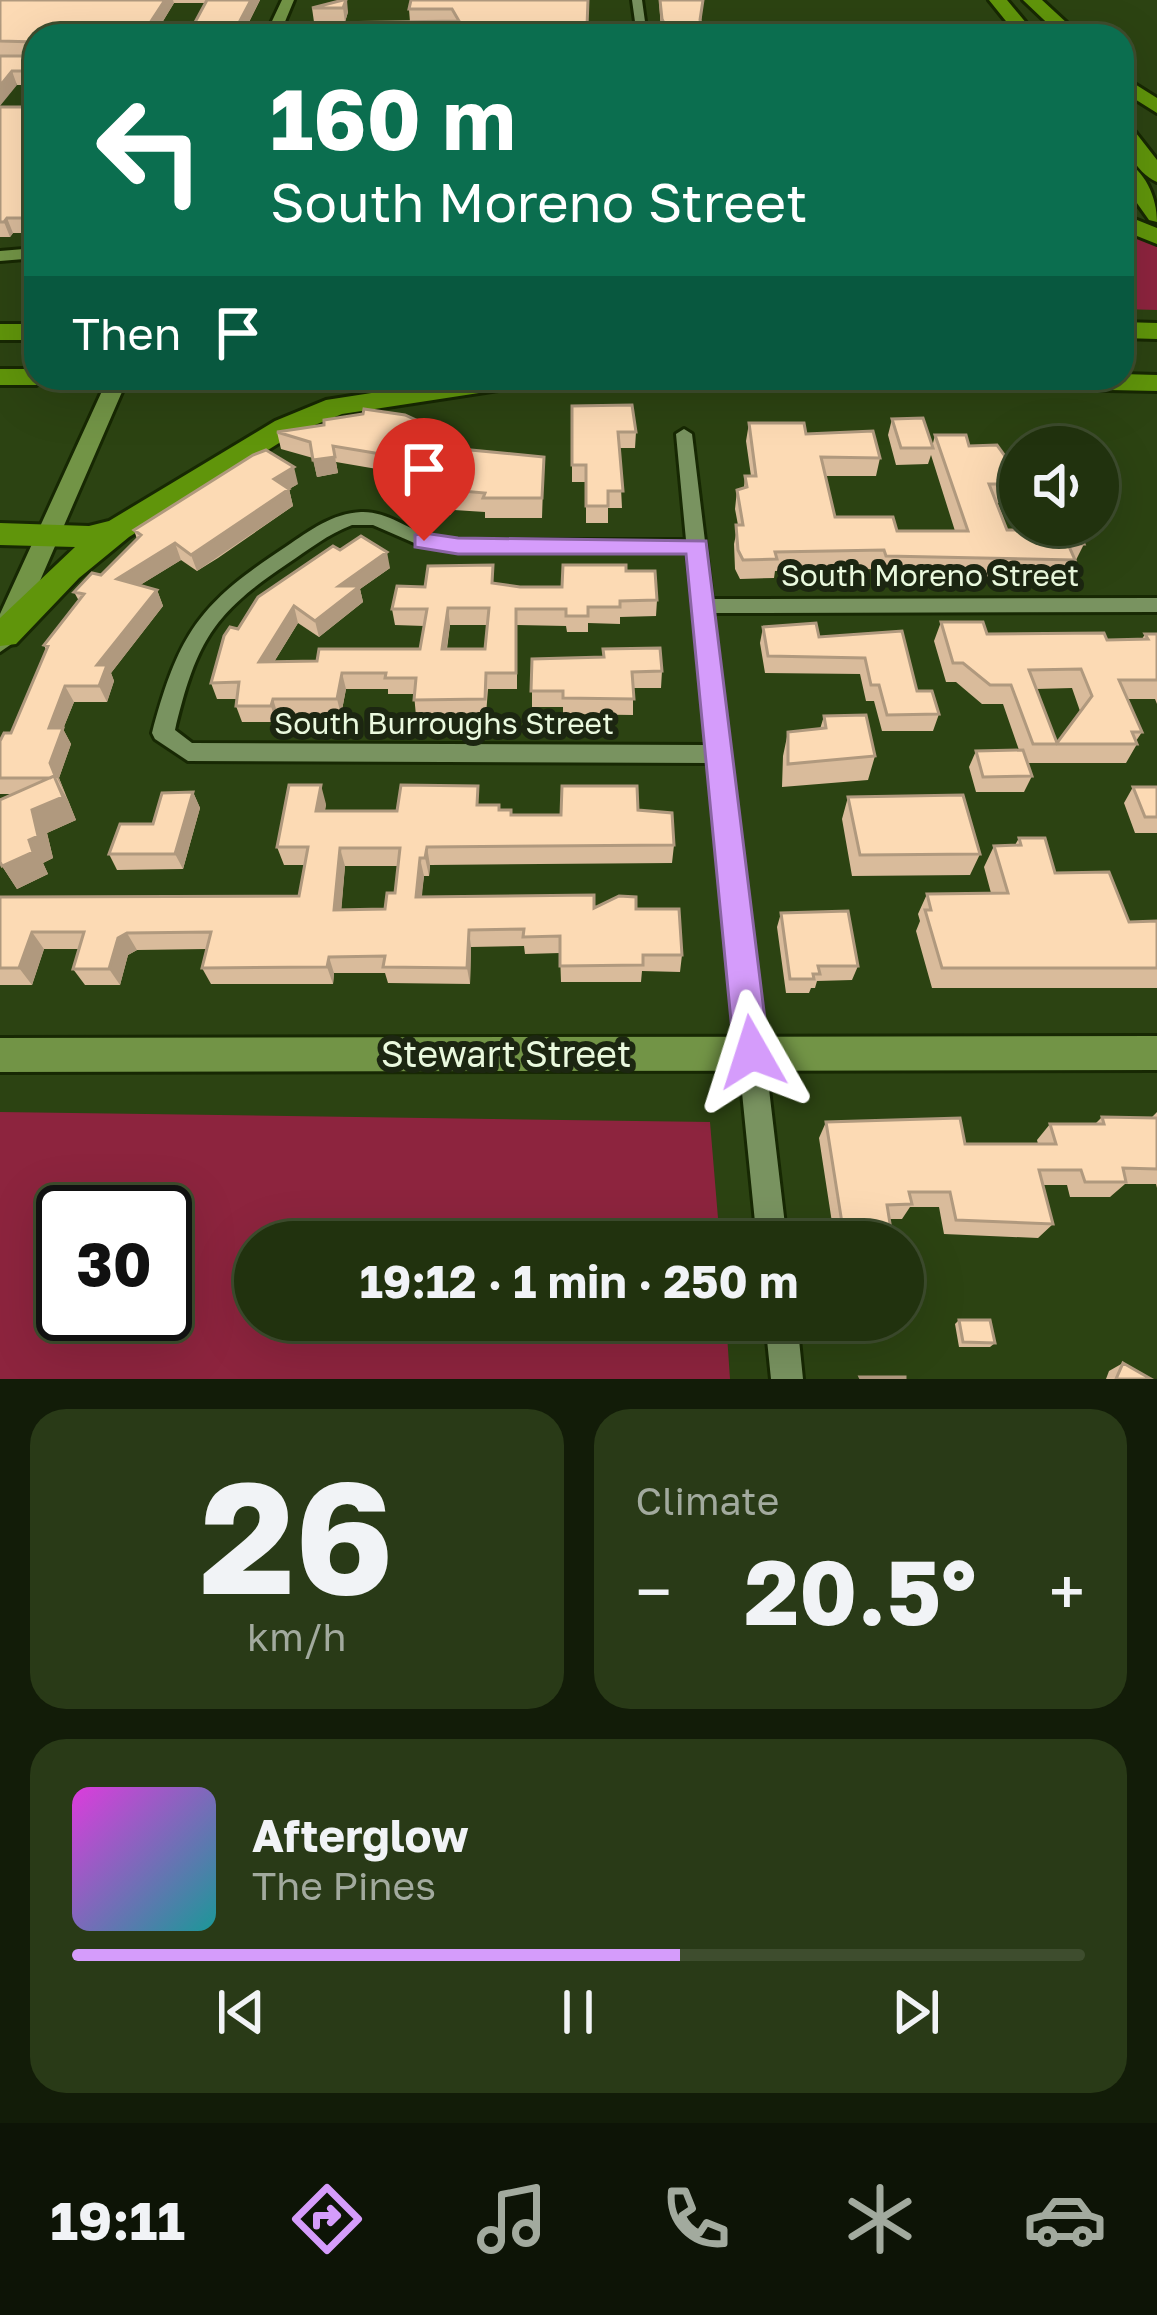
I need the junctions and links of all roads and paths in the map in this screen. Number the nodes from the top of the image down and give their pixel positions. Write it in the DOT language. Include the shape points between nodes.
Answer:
graph roads {
  1 [pos="998,0"];
  2 [pos="1030,0"];
  3 [pos="1018,24"];
  4 [pos="1058,24"];
  5 [pos="1134,144"];
  6 [pos="1157,175"];
  7 [pos="1134,183"];
  8 [pos="1157,215"];
  9 [pos="113,390"];
  10 [pos="444,390"];
  11 [pos="684,434"];
  12 [pos="120,529"];
  13 [pos="0,534"];
  14 [pos="51,536"];
  15 [pos="697,546"];
  16 [pos="1157,605"];
  17 [pos="704,606"];
  18 [pos="1,629"];
  19 [pos="720,754"];
  20 [pos="752,1052"];
  21 [pos="1157,1053"];
  22 [pos="0,1055"];
  23 [pos="770,1221"];
  24 [pos="783,1341"];
  25 [pos="787,1379"];
  1 -- 3 [label="highway"];
  2 -- 4 [label="highway"];
  5 -- 6 [label="highway"];
  7 -- 8 [label="highway"];
  9 -- 14 [label="street"];
  10 -- 12 [label="highway" via="336,406 285,427"];
  11 -- 15 [label="street"];
  12 -- 14 [label="highway"];
  12 -- 18 [label="highway"];
  13 -- 14 [label="highway"];
  14 -- 18 [label="street"];
  15 -- 17 [label="street"];
  15 -- 19 [label="street, South Burroughs Street" via="458,546 359,518 328,528 233,590 192,637 163,733 188,752"];
  16 -- 17 [label="street, South Moreno Street"];
  17 -- 19 [label="street"];
  19 -- 20 [label="street"];
  20 -- 21 [label="street, Stewart Street"];
  20 -- 22 [label="street, Stewart Street"];
  20 -- 23 [label="street"];
  24 -- 25 [label="street"];
}
